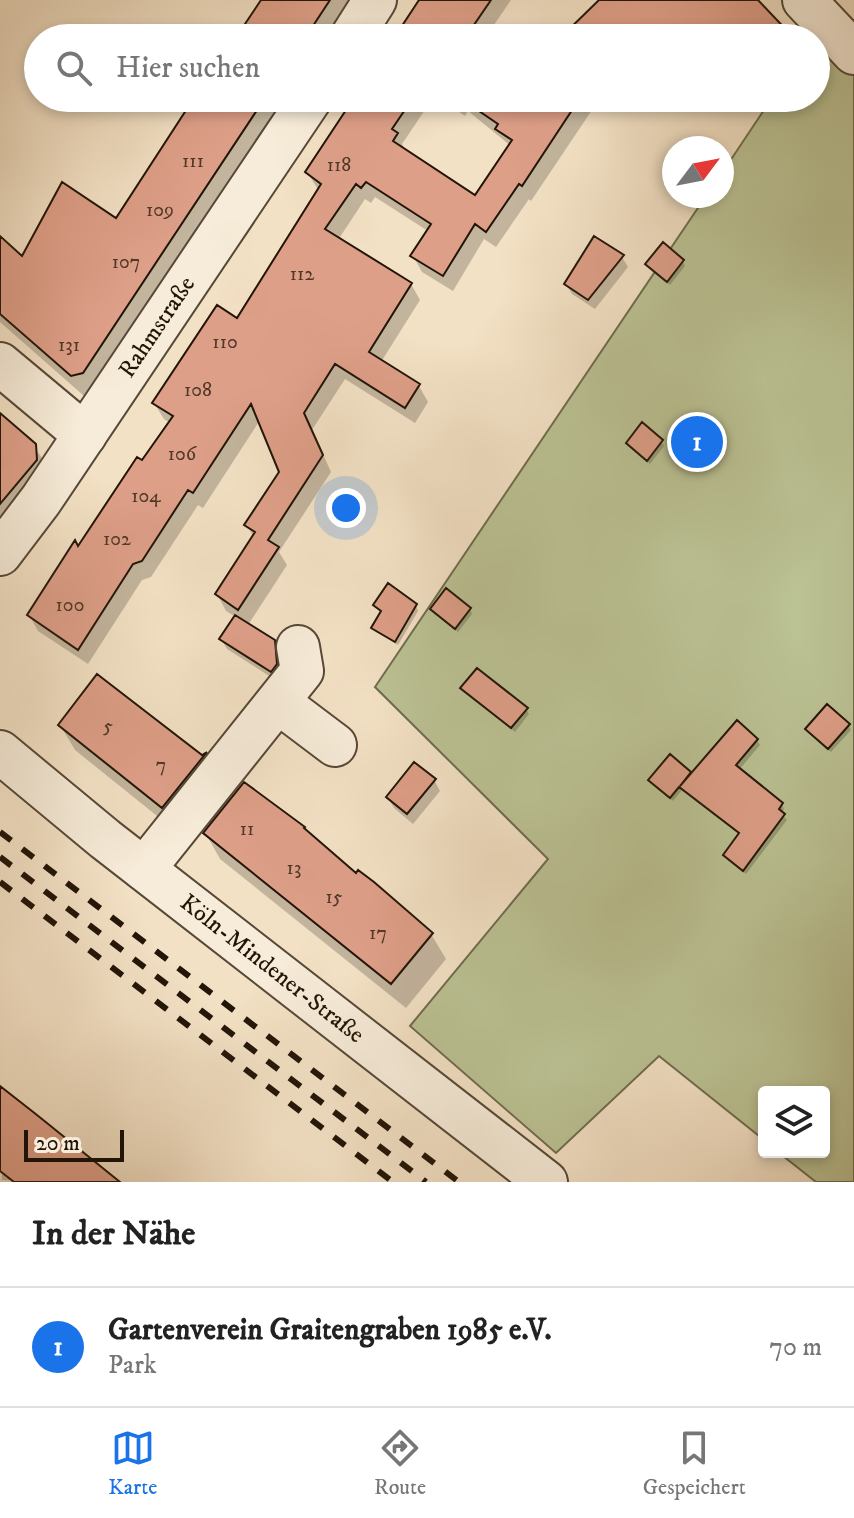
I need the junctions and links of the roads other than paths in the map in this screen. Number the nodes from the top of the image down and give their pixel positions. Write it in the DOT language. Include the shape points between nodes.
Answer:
graph roads {
  1 [pos="375,0"];
  2 [pos="812,9"];
  3 [pos="360,24"];
  4 [pos="826,24"];
  5 [pos="830,28"];
  6 [pos="854,53"];
  7 [pos="302,112"];
  8 [pos="0,364"];
  9 [pos="85,435"];
  10 [pos="0,554"];
  11 [pos="298,647"];
  12 [pos="278,702"];
  13 [pos="335,745"];
  14 [pos="0,752"];
  15 [pos="144,869"];
  16 [pos="546,1182"];
  1 -- 3 [label="street"];
  2 -- 4 [label="street"];
  5 -- 6 [label="street"];
  7 -- 9 [label="street, Rahmstraße"];
  8 -- 9 [label="street"];
  9 -- 10 [label="street, Rahmstraße"];
  11 -- 12 [label="street" via="302,671"];
  12 -- 13 [label="street"];
  12 -- 15 [label="street"];
  14 -- 15 [label="street, Köln-Mindener-Straße"];
  15 -- 16 [label="street, Köln-Mindener-Straße"];
}
